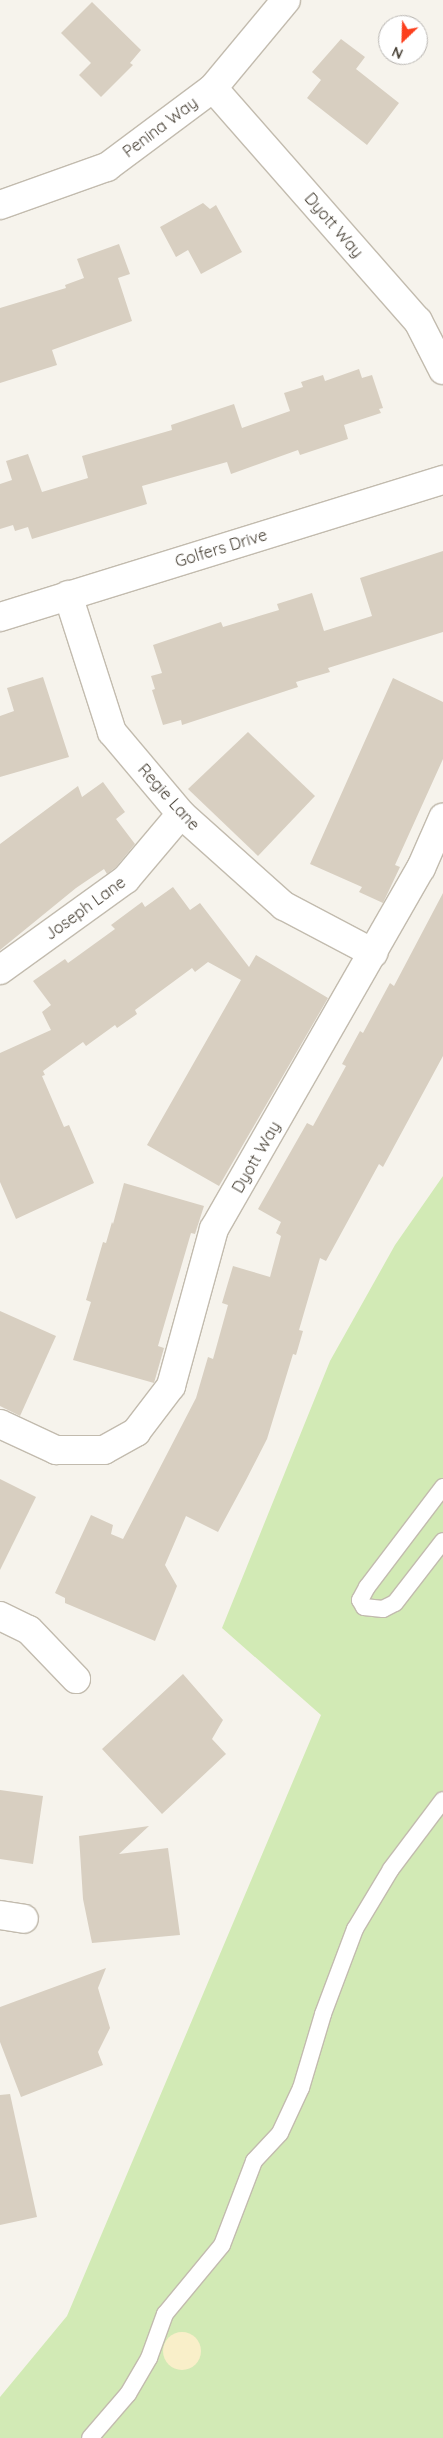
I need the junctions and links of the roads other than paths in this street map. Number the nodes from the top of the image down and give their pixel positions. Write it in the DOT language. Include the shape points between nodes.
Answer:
graph roads {
  1 [pos="286,0"];
  2 [pos="213,88"];
  3 [pos="0,205"];
  4 [pos="443,370"];
  5 [pos="443,480"];
  6 [pos="68,595"];
  7 [pos="0,617"];
  8 [pos="181,814"];
  9 [pos="443,818"];
  10 [pos="373,953"];
  11 [pos="0,970"];
  12 [pos="0,1424"];
  13 [pos="443,1487"];
  14 [pos="443,1541"];
  15 [pos="0,1616"];
  16 [pos="76,1679"];
  17 [pos="443,1800"];
  18 [pos="90,2438"];
  1 -- 2 [label="street, Penina Way"];
  2 -- 3 [label="street, Penina Way" via="107,167"];
  2 -- 4 [label="street, Dyott Way" via="418,321"];
  5 -- 6 [label="street, Golfers Drive"];
  6 -- 7 [label="street, Golfers Drive"];
  6 -- 8 [label="street, Regie Lane" via="112,732"];
  8 -- 10 [label="street, Regie Lane" via="284,906"];
  8 -- 11 [label="street, Joseph Lane" via="126,879"];
  9 -- 10 [label="street, Dyott Way" via="421,868"];
  10 -- 12 [label="street, Dyott Way" via="214,1230 172,1386 136,1432 104,1450 56,1450"];
  13 -- 14 [label="lane" via="367,1587 360,1600 364,1607 383,1609 395,1603"];
  15 -- 16 [label="street" via="29,1630"];
  17 -- 18 [label="lane" via="391,1869 355,1929 323,2014 297,2097 280,2133 254,2162 222,2245 165,2314 149,2358 128,2394"];
}
